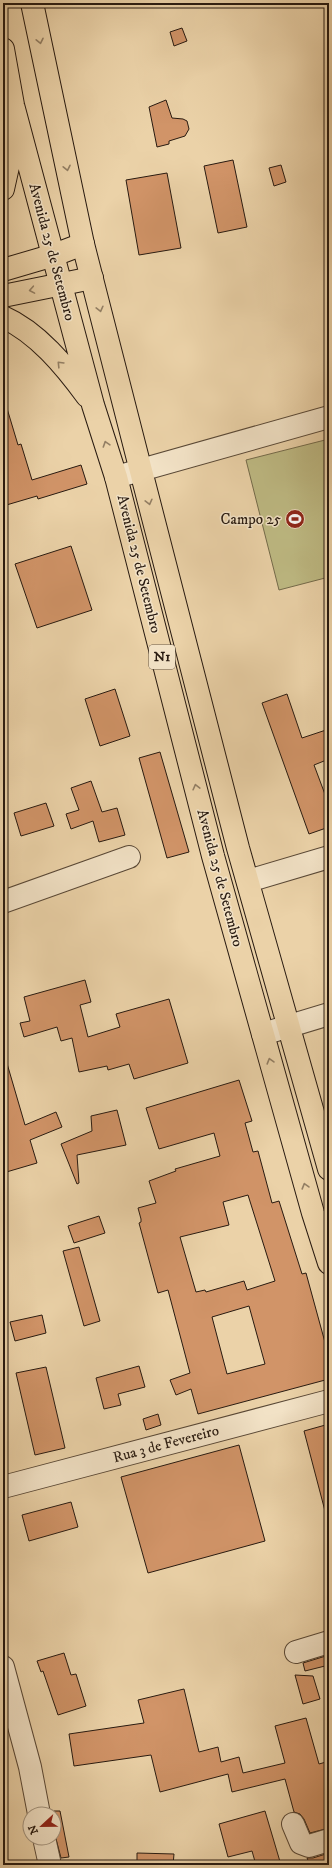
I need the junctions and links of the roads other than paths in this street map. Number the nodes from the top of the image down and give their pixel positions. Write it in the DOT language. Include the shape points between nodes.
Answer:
graph roads {
  1 [pos="32,3"];
  2 [pos="3,49"];
  3 [pos="13,105"];
  4 [pos="3,189"];
  5 [pos="84,244"];
  6 [pos="54,255"];
  7 [pos="3,270"];
  8 [pos="92,278"];
  9 [pos="61,285"];
  10 [pos="3,296"];
  11 [pos="3,317"];
  12 [pos="93,405"];
  13 [pos="329,416"];
  14 [pos="141,471"];
  15 [pos="116,477"];
  16 [pos="238,848"];
  17 [pos="213,856"];
  18 [pos="129,857"];
  19 [pos="329,857"];
  20 [pos="248,881"];
  21 [pos="3,902"];
  22 [pos="329,1014"];
  23 [pos="287,1026"];
  24 [pos="262,1034"];
  25 [pos="329,1169"];
  26 [pos="321,1210"];
  27 [pos="329,1263"];
  28 [pos="329,1401"];
  29 [pos="3,1487"];
  30 [pos="329,1642"];
  31 [pos="296,1652"];
  32 [pos="3,1668"];
  33 [pos="38,1806"];
  34 [pos="293,1824"];
  35 [pos="329,1840"];
  36 [pos="46,1846"];
  37 [pos="50,1865"];
  1 -- 5 [label="main road, Avenida 25 de Setembro / N1, one-way"];
  2 -- 3 [label="main road, Avenida 25 de Setembro / N1"];
  3 -- 4 [label="main road" via="13,144"];
  3 -- 6 [label="main road, Avenida 25 de Setembro / N1"];
  5 -- 6 [label="main road"];
  5 -- 8 [label="main road, Avenida 25 de Setembro / N1"];
  6 -- 7 [label="main road"];
  6 -- 9 [label="main road, Avenida 25 de Setembro / N1"];
  8 -- 9 [label="main road"];
  8 -- 14 [label="main road, Avenida 25 de Setembro / N1, one-way"];
  9 -- 10 [label="main road, one-way"];
  9 -- 12 [label="main road, Avenida 25 de Setembro / N1"];
  12 -- 11 [label="main road, one-way" via="72,376 40,342 16,323"];
  15 -- 12 [label="main road, Avenida 25 de Setembro / N1, one-way"];
  13 -- 14 [label="street"];
  14 -- 15 [label="street"];
  14 -- 16 [label="main road, Avenida 25 de Setembro / N1, one-way"];
  17 -- 15 [label="main road, Avenida 25 de Setembro / N1, one-way"];
  16 -- 17 [label="main road"];
  16 -- 20 [label="main road, Avenida 25 de Setembro / N1"];
  17 -- 24 [label="main road, Avenida 25 de Setembro / N1"];
  18 -- 21 [label="street"];
  19 -- 20 [label="street"];
  20 -- 23 [label="main road, Avenida 25 de Setembro / N1"];
  22 -- 23 [label="street"];
  23 -- 24 [label="street"];
  23 -- 25 [label="main road, Avenida 25 de Setembro / N1"];
  26 -- 24 [label="main road, Avenida 25 de Setembro / N1, one-way"];
  26 -- 27 [label="main road, Avenida 25 de Setembro / N1"];
  28 -- 29 [label="street, Rua 3 de Fevereiro"];
  30 -- 31 [label="street"];
  32 -- 33 [label="street" via="30,1766"];
  34 -- 35 [label="street" via="301,1843 309,1846"];
  36 -- 37 [label="street"];
}
